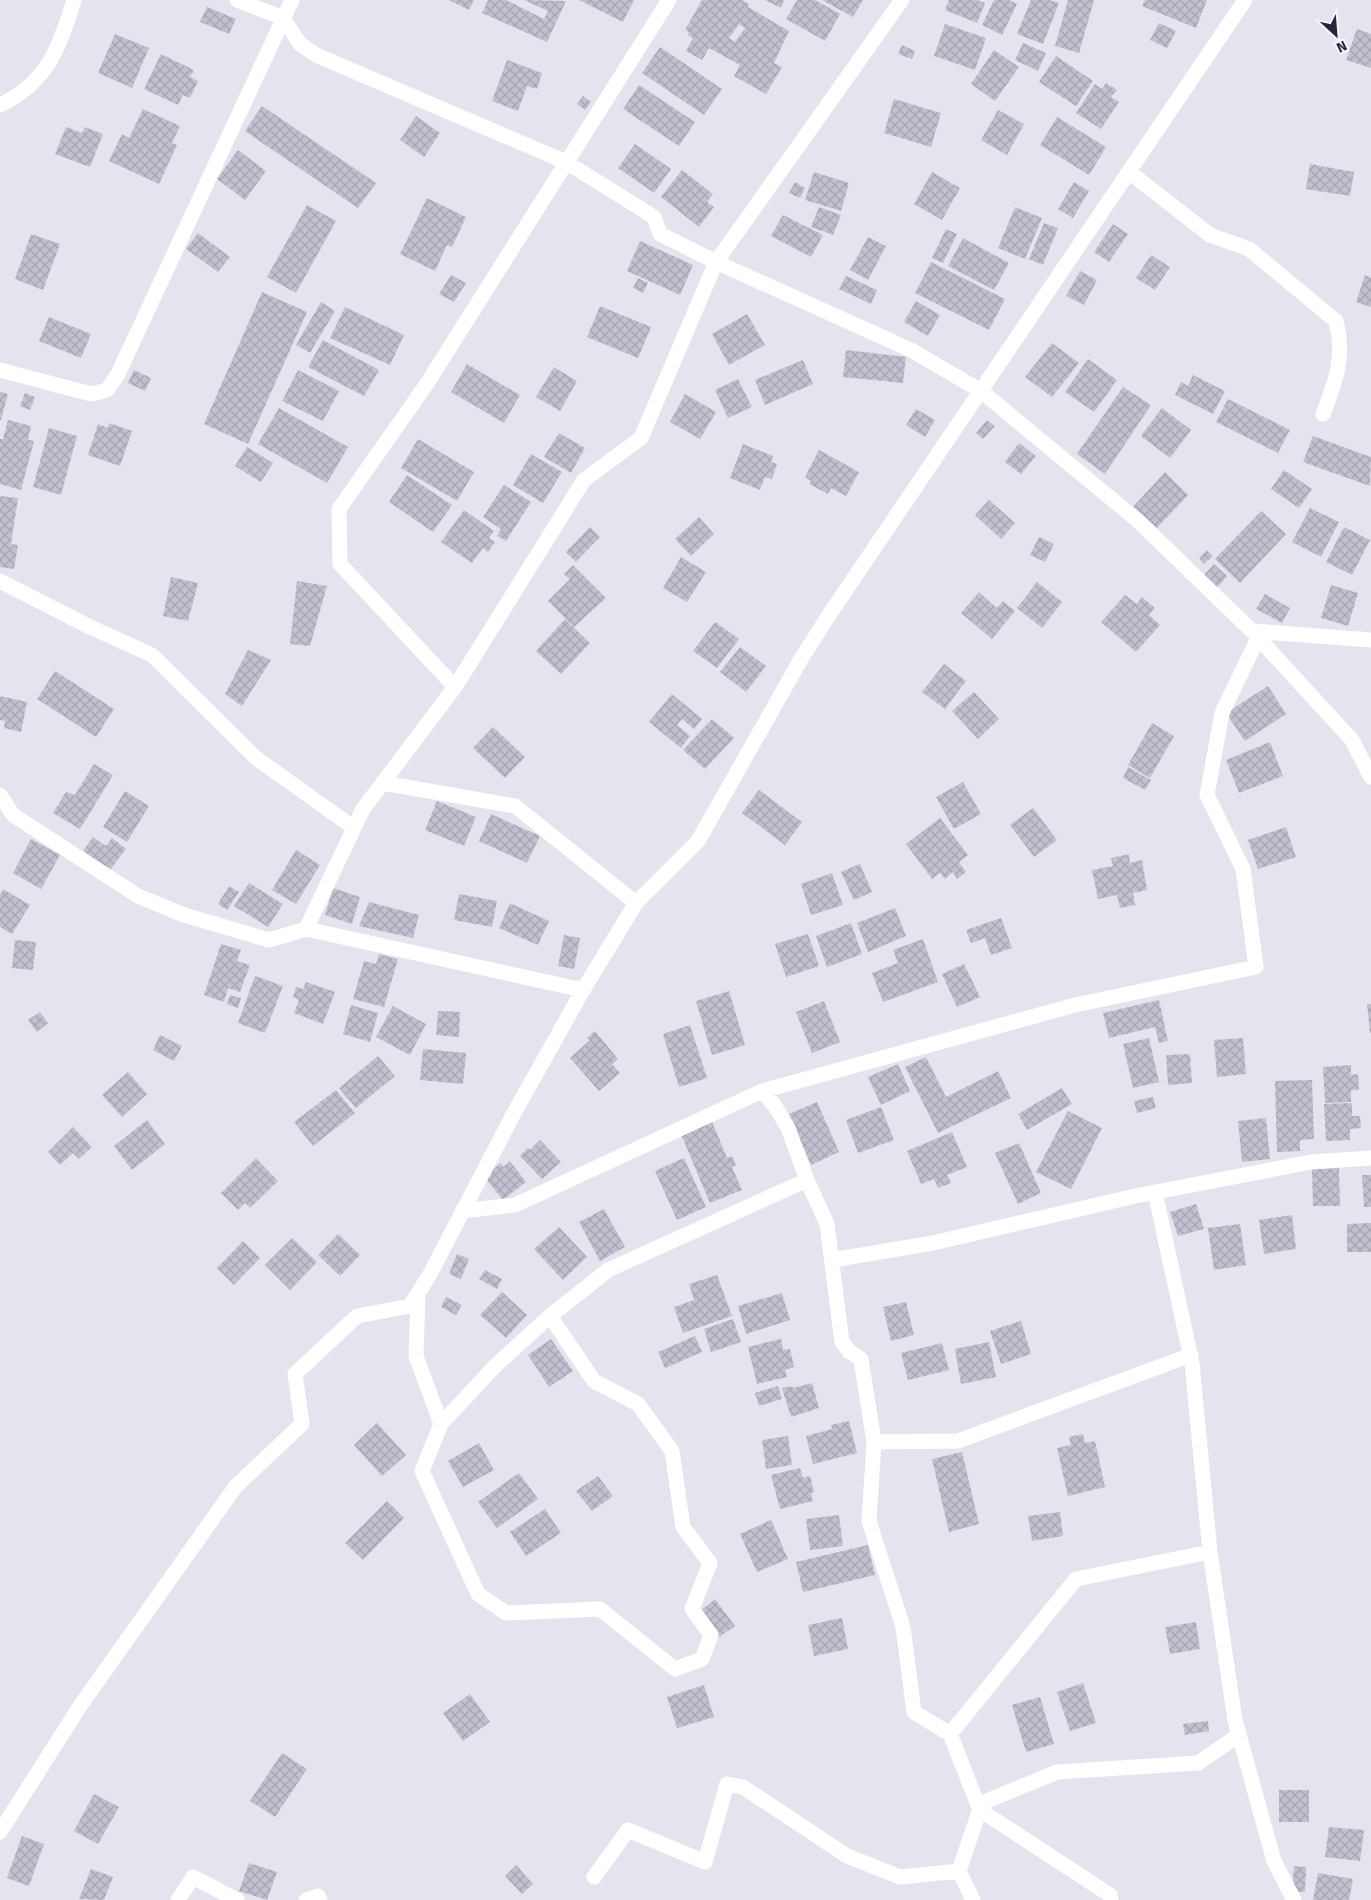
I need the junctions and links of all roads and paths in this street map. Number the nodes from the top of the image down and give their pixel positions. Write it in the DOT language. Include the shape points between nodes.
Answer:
graph roads {
  1 [pos="74,0"];
  2 [pos="236,0"];
  3 [pos="292,0"];
  4 [pos="669,0"];
  5 [pos="902,0"];
  6 [pos="1246,0"];
  7 [pos="283,18"];
  8 [pos="0,105"];
  9 [pos="566,162"];
  10 [pos="1129,172"];
  11 [pos="716,262"];
  12 [pos="0,370"];
  13 [pos="981,391"];
  14 [pos="1323,414"];
  15 [pos="0,581"];
  16 [pos="1256,634"];
  17 [pos="1371,640"];
  18 [pos="455,687"];
  19 [pos="1371,777"];
  20 [pos="383,783"];
  21 [pos="0,794"];
  22 [pos="354,828"];
  23 [pos="636,903"];
  24 [pos="306,929"];
  25 [pos="583,990"];
  26 [pos="762,1091"];
  27 [pos="1371,1158"];
  28 [pos="806,1180"];
  29 [pos="1155,1192"];
  30 [pos="462,1211"];
  31 [pos="832,1260"];
  32 [pos="418,1294"];
  33 [pos="550,1316"];
  34 [pos="1191,1355"];
  35 [pos="441,1424"];
  36 [pos="874,1442"];
  37 [pos="1210,1552"];
  38 [pos="950,1734"];
  39 [pos="1239,1735"];
  40 [pos="980,1810"];
  41 [pos="0,1832"];
  42 [pos="959,1872"];
  43 [pos="594,1877"];
  44 [pos="178,1900"];
  45 [pos="237,1900"];
  46 [pos="306,1900"];
  47 [pos="320,1900"];
  48 [pos="972,1900"];
  49 [pos="1111,1900"];
  50 [pos="1294,1900"];
  1 -- 8 [label="street" via="60,45 39,77 19,96"];
  2 -- 7 [label="street"];
  3 -- 7 [label="street"];
  4 -- 9 [label="street"];
  5 -- 11 [label="street"];
  6 -- 10 [label="street"];
  7 -- 9 [label="street" via="300,44 316,55"];
  7 -- 12 [label="street" via="118,374 107,390 91,394"];
  9 -- 11 [label="street" via="654,217 660,234"];
  9 -- 18 [label="street" via="426,385 339,509 340,564"];
  10 -- 13 [label="street"];
  10 -- 14 [label="street" via="1210,235 1249,249 1336,320 1340,338 1339,373"];
  11 -- 13 [label="street" via="911,350"];
  11 -- 18 [label="street" via="641,438 584,480"];
  13 -- 16 [label="street" via="1137,520"];
  13 -- 23 [label="street" via="810,644 698,841"];
  15 -- 22 [label="street" via="152,655 256,758"];
  16 -- 17 [label="street"];
  16 -- 19 [label="street" via="1352,740"];
  16 -- 26 [label="street" via="1222,713 1207,795 1243,868 1256,966 1075,1005"];
  18 -- 20 [label="street"];
  20 -- 22 [label="street" via="363,809"];
  20 -- 23 [label="street" via="515,806"];
  21 -- 24 [label="street" via="14,815 138,896 184,916 269,940"];
  22 -- 24 [label="street"];
  23 -- 25 [label="street"];
  24 -- 25 [label="street"];
  25 -- 30 [label="street"];
  26 -- 28 [label="street" via="788,1128"];
  26 -- 30 [label="street" via="515,1205"];
  27 -- 29 [label="street" via="1311,1162"];
  28 -- 31 [label="street" via="827,1224"];
  28 -- 33 [label="street" via="608,1270"];
  29 -- 31 [label="street" via="933,1243"];
  29 -- 34 [label="street"];
  30 -- 32 [label="street"];
  31 -- 36 [label="street" via="842,1342 861,1360"];
  32 -- 35 [label="street" via="416,1356"];
  32 -- 41 [label="street" via="410,1306 357,1316 295,1374 302,1424 236,1486 80,1706"];
  33 -- 35 [label="street" via="495,1366"];
  33 -- 35 [label="street" via="594,1381 638,1404 672,1451 683,1527 710,1563 692,1609 711,1634 702,1659 675,1670 600,1609 506,1613 478,1594 422,1471"];
  34 -- 36 [label="street" via="958,1441"];
  34 -- 37 [label="street"];
  36 -- 38 [label="street" via="869,1521 903,1627 914,1712"];
  37 -- 38 [label="street" via="1076,1579"];
  37 -- 39 [label="street"];
  38 -- 40 [label="street"];
  39 -- 40 [label="street" via="1198,1762 1057,1772 982,1803"];
  39 -- 50 [label="street" via="1274,1861"];
  40 -- 42 [label="street"];
  40 -- 49 [label="street" via="1110,1895"];
  42 -- 43 [label="street" via="900,1877 847,1856 743,1787 727,1784 705,1862 628,1830"];
  42 -- 48 [label="street"];
  44 -- 45 [label="street" via="193,1877"];
  46 -- 47 [label="street" via="318,1896"];
}
